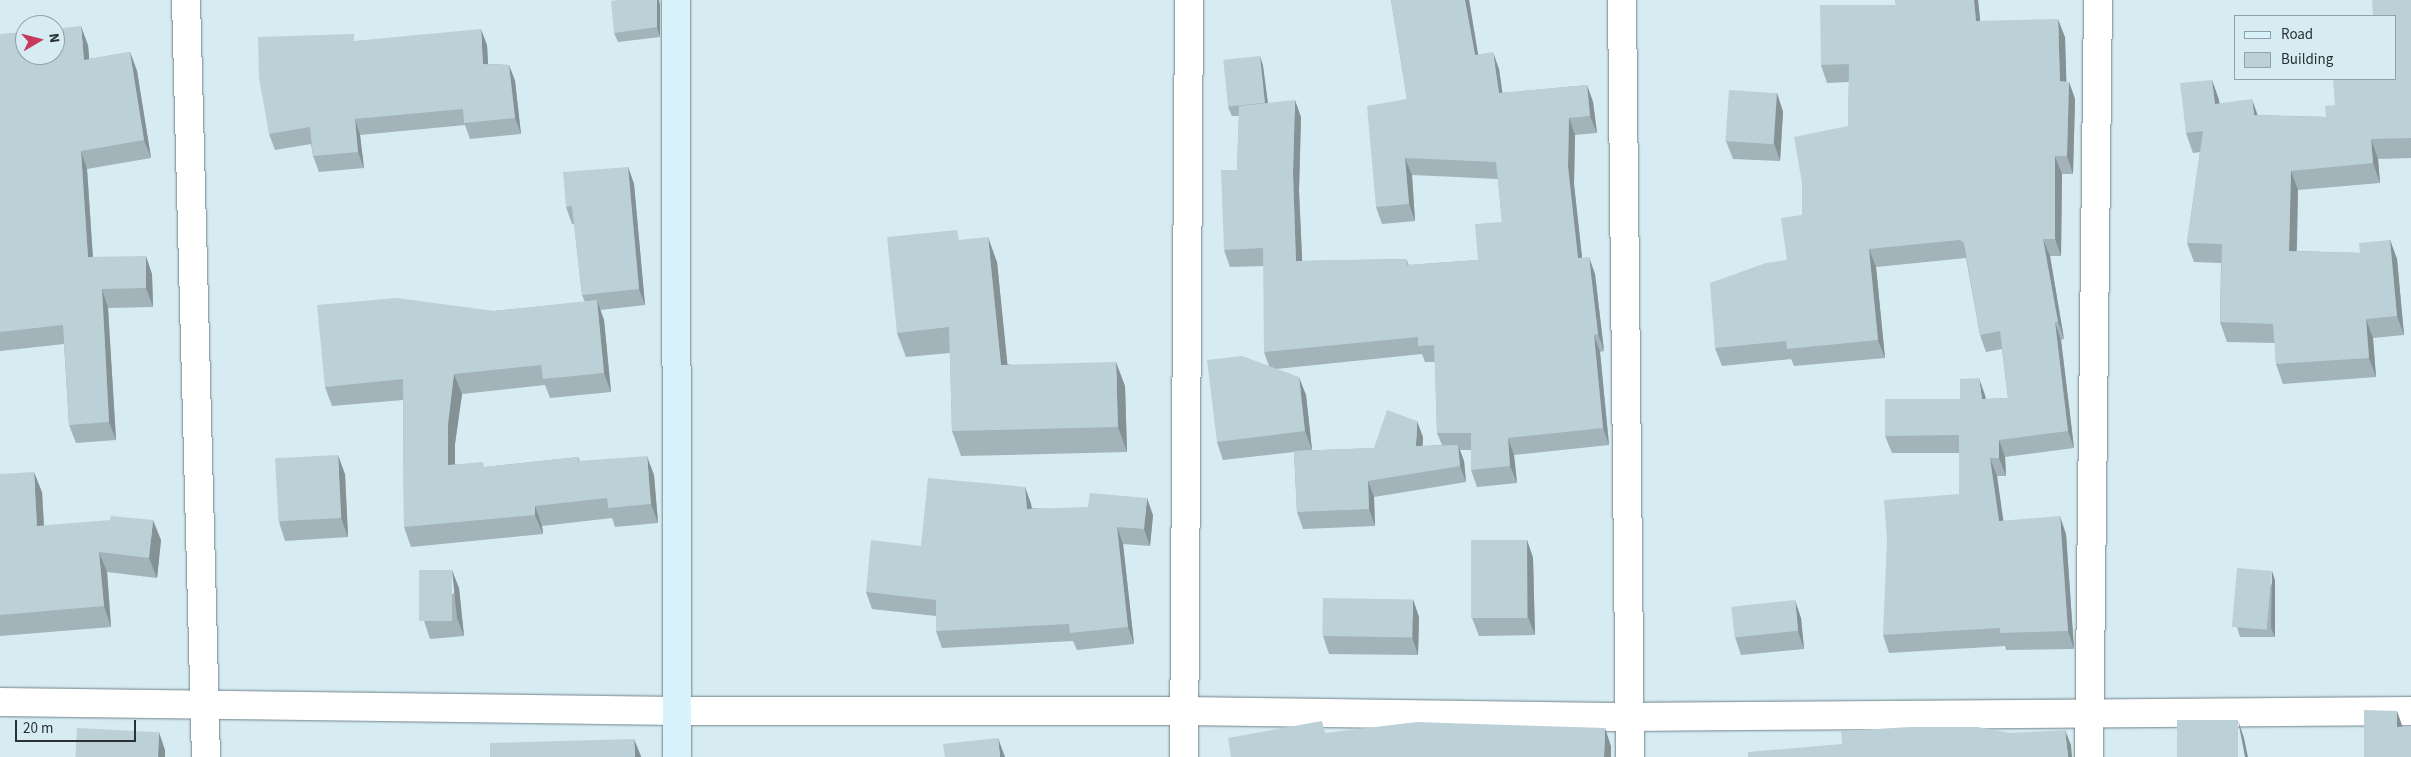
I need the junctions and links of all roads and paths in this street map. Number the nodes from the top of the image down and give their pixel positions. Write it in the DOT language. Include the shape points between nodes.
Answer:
graph roads {
  1 [pos="186,0"];
  2 [pos="676,0"];
  3 [pos="1189,0"];
  4 [pos="1622,0"];
  5 [pos="2098,0"];
  6 [pos="0,702"];
  7 [pos="205,704"];
  8 [pos="1184,710"];
  9 [pos="677,711"];
  10 [pos="2411,711"];
  11 [pos="2090,714"];
  12 [pos="1630,716"];
  13 [pos="206,757"];
  14 [pos="677,757"];
  15 [pos="1184,757"];
  16 [pos="1630,757"];
  17 [pos="2089,757"];
  1 -- 7 [label="street"];
  2 -- 9 [label="street"];
  3 -- 8 [label="street"];
  4 -- 12 [label="street"];
  5 -- 11 [label="street"];
  6 -- 7 [label="street"];
  7 -- 9 [label="street"];
  7 -- 13 [label="street"];
  8 -- 9 [label="street"];
  8 -- 12 [label="street"];
  8 -- 15 [label="street"];
  9 -- 14 [label="street"];
  10 -- 11 [label="street"];
  11 -- 12 [label="street"];
  11 -- 17 [label="street"];
  12 -- 16 [label="street"];
}
